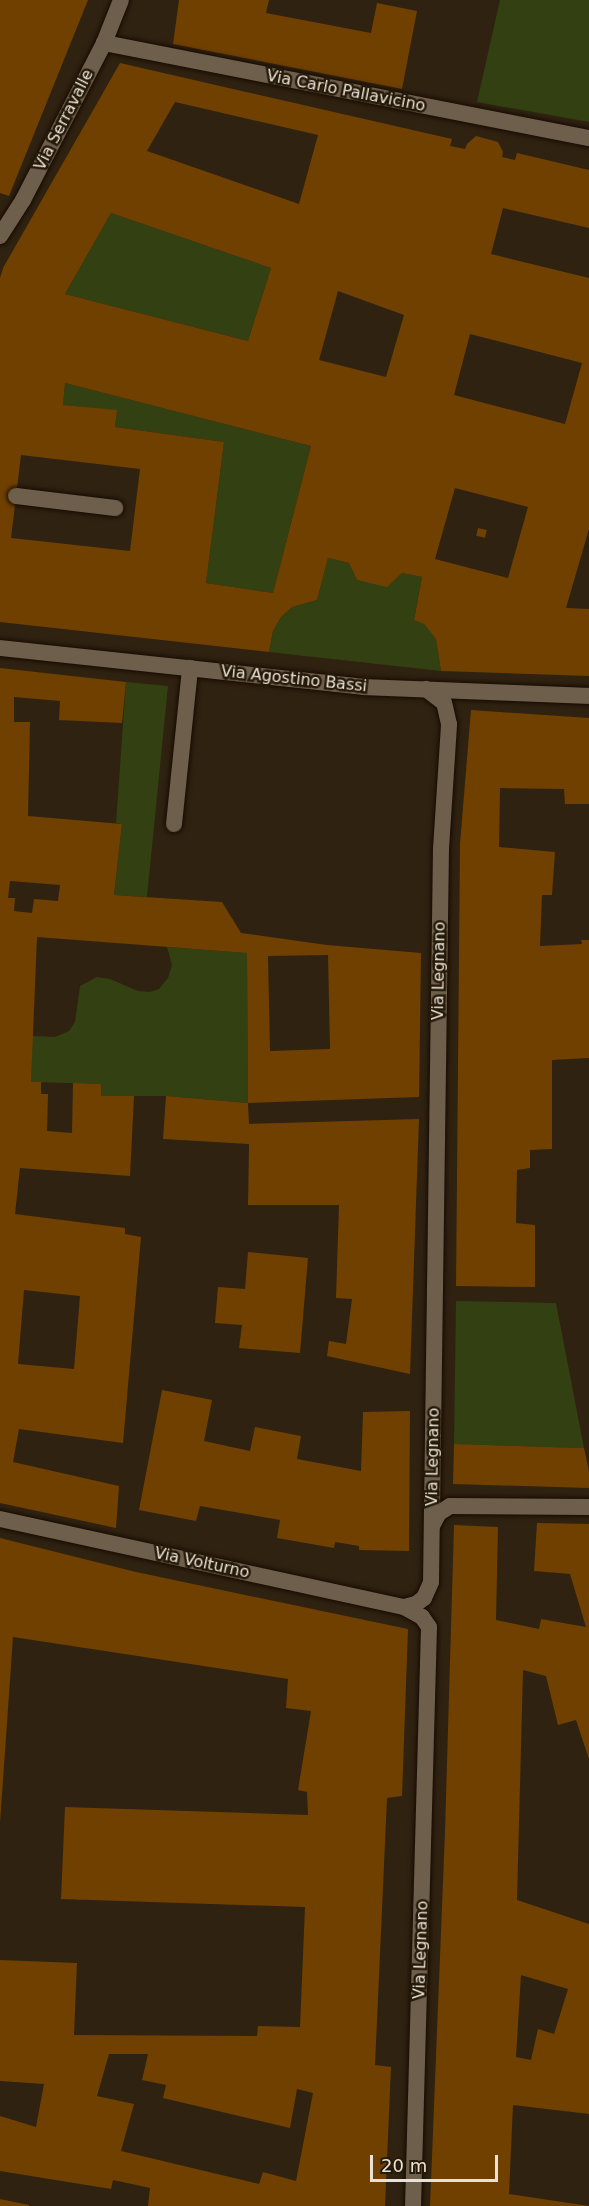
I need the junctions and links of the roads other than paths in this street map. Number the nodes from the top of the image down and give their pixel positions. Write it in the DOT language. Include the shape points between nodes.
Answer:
graph roads {
  1 [pos="121,0"];
  2 [pos="104,44"];
  3 [pos="589,138"];
  4 [pos="0,236"];
  5 [pos="16,496"];
  6 [pos="115,508"];
  7 [pos="0,648"];
  8 [pos="190,668"];
  9 [pos="426,689"];
  10 [pos="589,696"];
  11 [pos="174,824"];
  12 [pos="589,1507"];
  13 [pos="0,1519"];
  14 [pos="432,1526"];
  15 [pos="404,1607"];
  16 [pos="413,2206"];
  1 -- 2 [label="street, Via Serravalle"];
  2 -- 3 [label="street, Via Carlo Pallavicino"];
  2 -- 4 [label="street, Via Serravalle" via="23,200"];
  5 -- 6 [label="street"];
  7 -- 8 [label="street, Via Agostino Bassi"];
  8 -- 9 [label="street, Via Agostino Bassi" via="364,687"];
  8 -- 11 [label="street"];
  9 -- 10 [label="street, Via Agostino Bassi"];
  9 -- 14 [label="street, Via Legnano" via="444,703 449,723 441,849"];
  12 -- 14 [label="street" via="450,1506 439,1513"];
  13 -- 15 [label="street, Via Volturno"];
  14 -- 15 [label="street, Via Legnano" via="429,1590 416,1604"];
  15 -- 16 [label="street, Via Legnano" via="422,1617 430,1636"];
}
